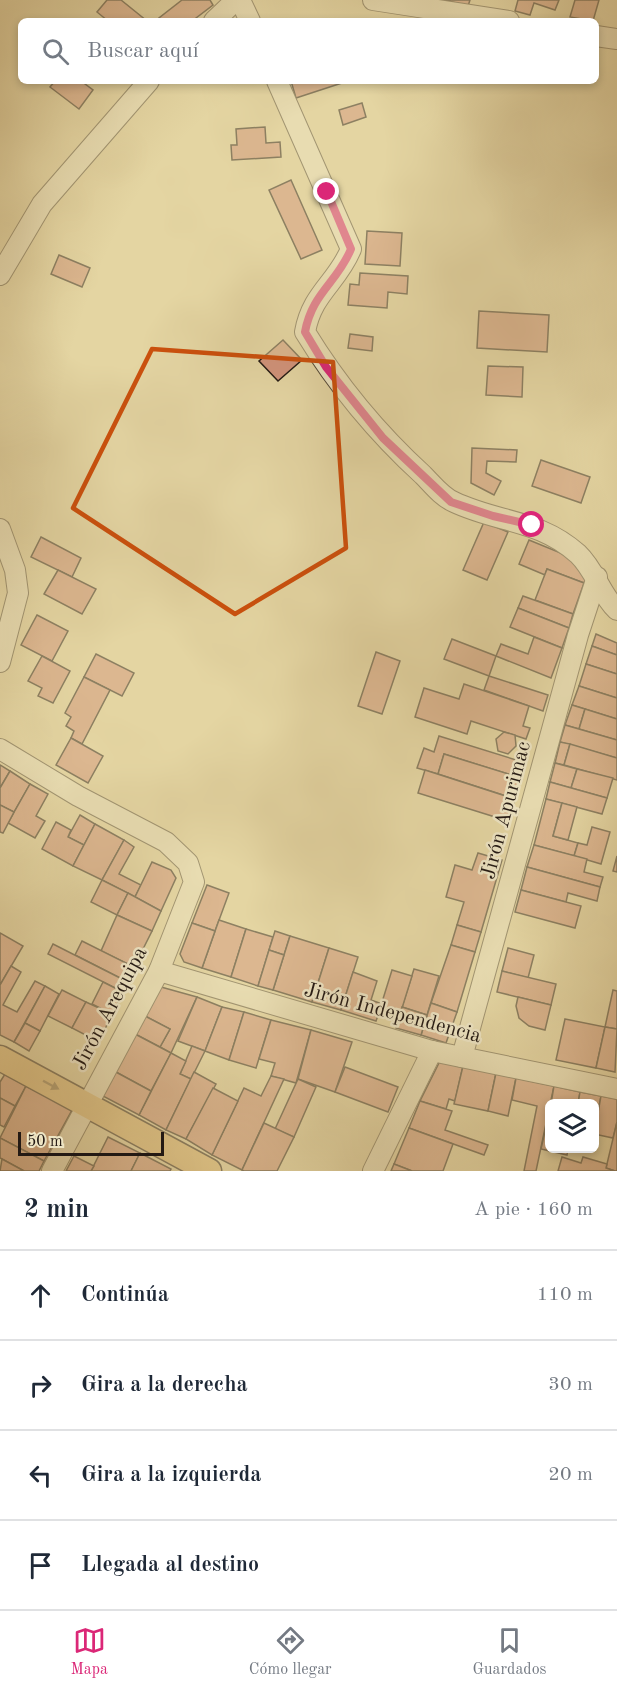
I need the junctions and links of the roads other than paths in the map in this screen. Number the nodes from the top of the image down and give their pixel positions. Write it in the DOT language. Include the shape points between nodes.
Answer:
graph roads {
  1 [pos="238,0"];
  2 [pos="373,0"];
  3 [pos="217,18"];
  4 [pos="248,18"];
  5 [pos="490,18"];
  6 [pos="599,36"];
  7 [pos="617,39"];
  8 [pos="146,84"];
  9 [pos="278,84"];
  10 [pos="0,275"];
  11 [pos="0,529"];
  12 [pos="597,577"];
  13 [pos="617,610"];
  14 [pos="0,662"];
  15 [pos="0,749"];
  16 [pos="159,970"];
  17 [pos="432,1051"];
  18 [pos="462,1057"];
  19 [pos="0,1058"];
  20 [pos="617,1089"];
  21 [pos="86,1104"];
  22 [pos="52,1171"];
  23 [pos="209,1171"];
  24 [pos="373,1171"];
  1 -- 3 [label="street"];
  1 -- 4 [label="street"];
  2 -- 5 [label="street"];
  6 -- 7 [label="street"];
  8 -- 10 [label="street" via="42,204"];
  9 -- 12 [label="street" via="351,249 344,266 308,312 305,332 326,367 383,438 451,502 532,525 579,555"];
  11 -- 14 [label="street" via="15,570 18,593"];
  12 -- 13 [label="street"];
  12 -- 18 [label="street, Jirón Apurimac"];
  15 -- 16 [label="street, Jirón Arequipa" via="166,842 188,863 194,882"];
  16 -- 17 [label="street, Jirón Independencia"];
  16 -- 21 [label="street, Jirón Arequipa"];
  17 -- 18 [label="street, Jirón Independencia"];
  17 -- 24 [label="street"];
  18 -- 20 [label="street, Jirón Independencia"];
  19 -- 21 [label="main road, one-way"];
  21 -- 22 [label="street, Jirón Arequipa"];
  21 -- 23 [label="main road"];
}
